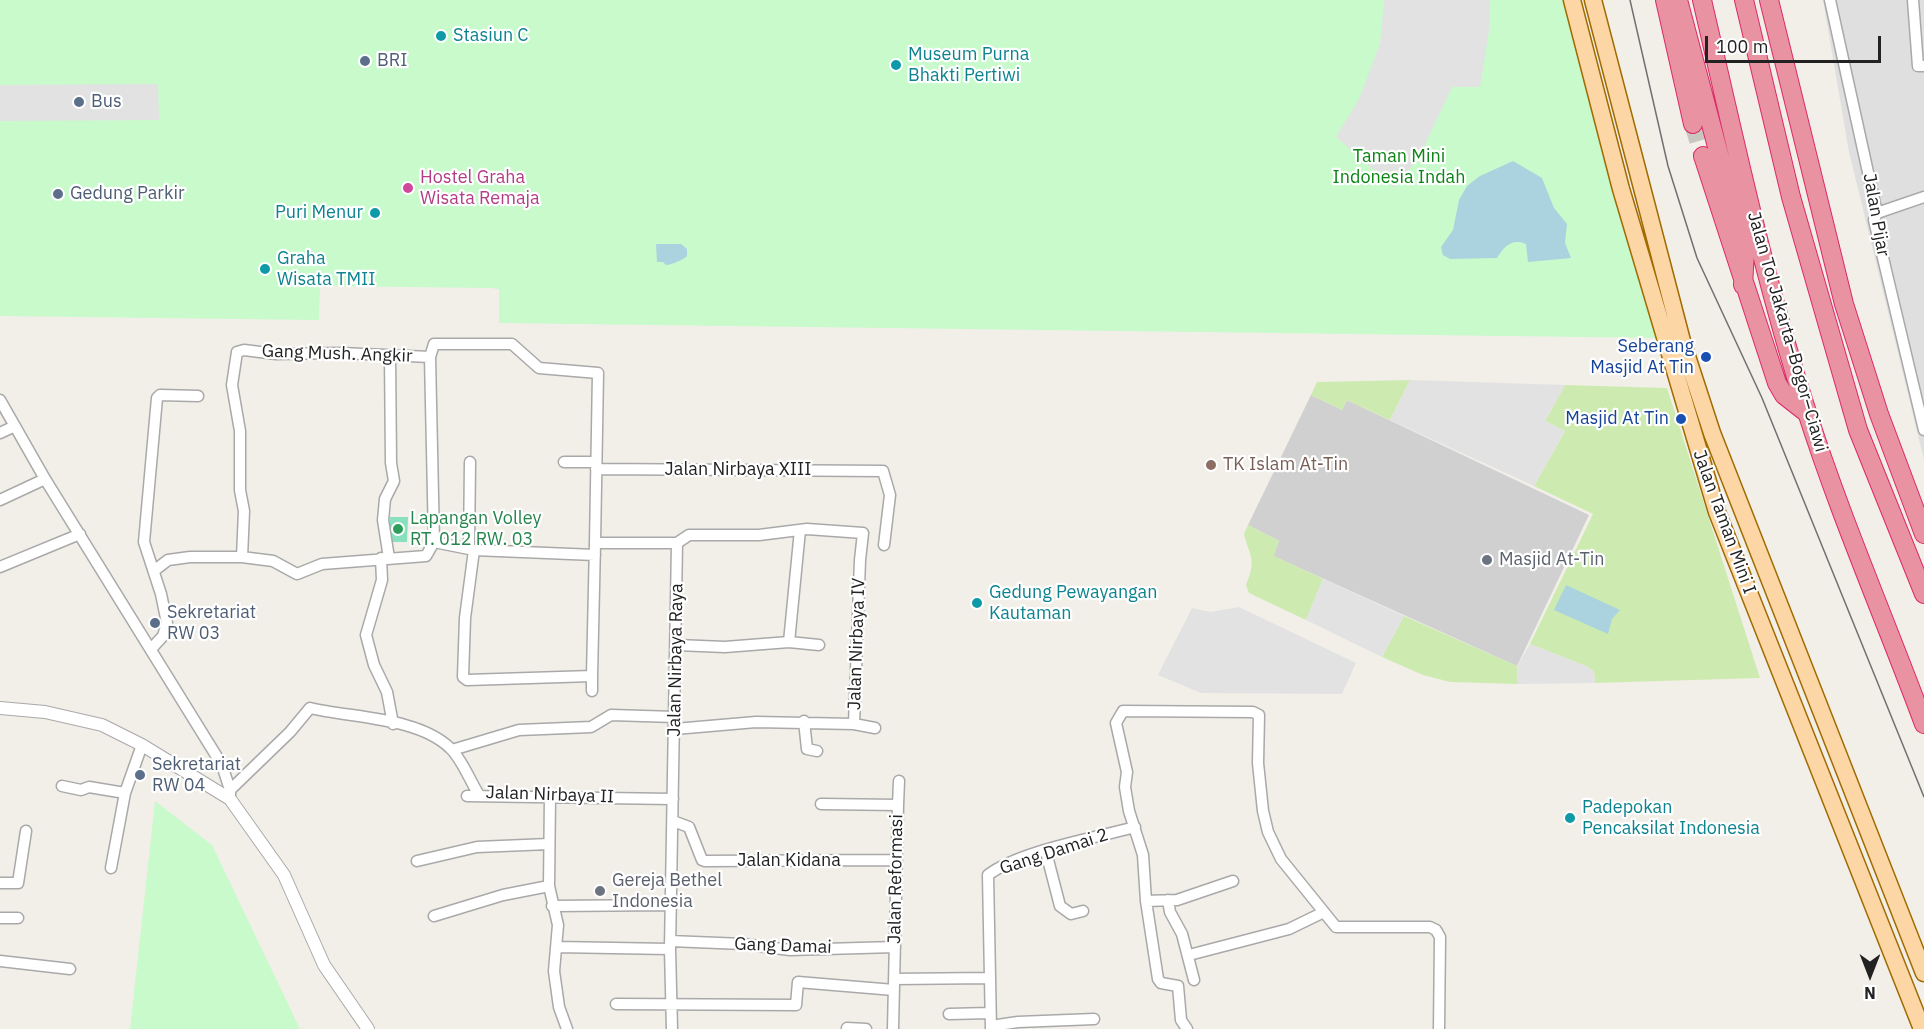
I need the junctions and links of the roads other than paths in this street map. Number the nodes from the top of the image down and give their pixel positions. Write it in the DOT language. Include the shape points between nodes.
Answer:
graph roads {
  1 [pos="1572,0"];
  2 [pos="1593,0"];
  3 [pos="1665,0"];
  4 [pos="1678,0"];
  5 [pos="1702,0"];
  6 [pos="1744,0"];
  7 [pos="1769,0"];
  8 [pos="1830,0"];
  9 [pos="1913,0"];
  10 [pos="1924,66"];
  11 [pos="1693,124"];
  12 [pos="1703,156"];
  13 [pos="1924,197"];
  14 [pos="1877,213"];
  15 [pos="1743,285"];
  16 [pos="390,355"];
  17 [pos="430,357"];
  18 [pos="198,396"];
  19 [pos="0,399"];
  20 [pos="1807,413"];
  21 [pos="15,426"];
  22 [pos="1924,430"];
  23 [pos="0,433"];
  24 [pos="470,462"];
  25 [pos="564,462"];
  26 [pos="596,465"];
  27 [pos="45,479"];
  28 [pos="0,500"];
  29 [pos="800,530"];
  30 [pos="80,534"];
  31 [pos="1924,534"];
  32 [pos="434,542"];
  33 [pos="677,543"];
  34 [pos="885,545"];
  35 [pos="595,549"];
  36 [pos="472,550"];
  37 [pos="242,557"];
  38 [pos="385,558"];
  39 [pos="0,567"];
  40 [pos="154,570"];
  41 [pos="1924,594"];
  42 [pos="789,642"];
  43 [pos="677,645"];
  44 [pos="819,645"];
  45 [pos="151,649"];
  46 [pos="592,676"];
  47 [pos="592,691"];
  48 [pos="0,708"];
  49 [pos="675,717"];
  50 [pos="804,721"];
  51 [pos="393,724"];
  52 [pos="854,724"];
  53 [pos="1924,724"];
  54 [pos="875,728"];
  55 [pos="675,729"];
  56 [pos="142,745"];
  57 [pos="452,750"];
  58 [pos="817,751"];
  59 [pos="899,781"];
  60 [pos="62,786"];
  61 [pos="125,794"];
  62 [pos="230,795"];
  63 [pos="479,795"];
  64 [pos="466,796"];
  65 [pos="550,796"];
  66 [pos="673,799"];
  67 [pos="821,804"];
  68 [pos="898,805"];
  69 [pos="673,821"];
  70 [pos="1135,827"];
  71 [pos="26,831"];
  72 [pos="549,844"];
  73 [pos="1046,852"];
  74 [pos="894,860"];
  75 [pos="417,861"];
  76 [pos="111,868"];
  77 [pos="1233,881"];
  78 [pos="0,883"];
  79 [pos="549,886"];
  80 [pos="1168,900"];
  81 [pos="1146,901"];
  82 [pos="672,905"];
  83 [pos="552,906"];
  84 [pos="1083,911"];
  85 [pos="1324,912"];
  86 [pos="434,916"];
  87 [pos="0,918"];
  88 [pos="18,918"];
  89 [pos="670,945"];
  90 [pos="556,947"];
  91 [pos="895,947"];
  92 [pos="1189,955"];
  93 [pos="0,961"];
  94 [pos="70,969"];
  95 [pos="1924,973"];
  96 [pos="990,978"];
  97 [pos="1194,980"];
  98 [pos="894,985"];
  99 [pos="616,1004"];
  100 [pos="670,1005"];
  101 [pos="990,1013"];
  102 [pos="949,1014"];
  103 [pos="1094,1019"];
  104 [pos="991,1027"];
  105 [pos="847,1028"];
  106 [pos="368,1029"];
  107 [pos="567,1029"];
  108 [pos="672,1029"];
  109 [pos="866,1029"];
  110 [pos="893,1029"];
  111 [pos="1187,1029"];
  112 [pos="1439,1029"];
  113 [pos="1922,1029"];
  1 -- 113 [label="main road, Jalan Taman Mini I" via="1621,189 1717,512"];
  2 -- 95 [label="main road, Jalan Taman Mini I" via="1682,341 1712,433"];
  3 -- 11 [label="highway"];
  4 -- 15 [label="highway" via="1745,252"];
  5 -- 20 [label="highway, Jalan Tol Jakarta–Bogor–Ciawi" via="1749,204"];
  6 -- 41 [label="highway" via="1791,198 1858,430"];
  7 -- 31 [label="highway" via="1844,303 1879,414"];
  8 -- 14 [label="street, Jalan Pijar"];
  9 -- 10 [label="street" via="1918,66"];
  12 -- 15 [label="highway"];
  13 -- 14 [label="street"];
  14 -- 22 [label="street, Jalan Pijar" via="1874,220"];
  15 -- 20 [label="highway" via="1776,383 1784,395"];
  16 -- 17 [label="street, Gang Mush. Angkir"];
  16 -- 37 [label="street, Gang Mush. Angkir" via="237,352 232,385 240,431"];
  16 -- 38 [label="street" via="394,481 385,499"];
  17 -- 26 [label="street" via="438,342 506,343 518,346 539,368 598,373"];
  17 -- 32 [label="street"];
  18 -- 40 [label="street" via="157,398 144,542"];
  19 -- 21 [label="street"];
  20 -- 53 [label="highway, Jalan Tol Jakarta–Bogor–Ciawi"];
  21 -- 23 [label="street"];
  21 -- 27 [label="street"];
  24 -- 36 [label="street"];
  25 -- 26 [label="street, Jalan Nirbaya XIII"];
  26 -- 34 [label="street, Jalan Nirbaya XIII" via="880,471 889,487"];
  26 -- 35 [label="street"];
  27 -- 28 [label="street"];
  27 -- 30 [label="street"];
  29 -- 33 [label="street" via="685,536"];
  29 -- 42 [label="street"];
  29 -- 52 [label="street, Jalan Nirbaya IV" via="863,533"];
  30 -- 39 [label="street"];
  30 -- 45 [label="street"];
  32 -- 36 [label="street"];
  32 -- 38 [label="street" via="426,556"];
  33 -- 35 [label="street"];
  33 -- 43 [label="street, Jalan Nirbaya Raya"];
  35 -- 36 [label="street"];
  35 -- 46 [label="street"];
  36 -- 46 [label="street" via="463,677 467,680"];
  37 -- 38 [label="street" via="273,561 297,574 322,564"];
  37 -- 40 [label="street" via="190,556 168,560"];
  38 -- 51 [label="street" via="366,635 374,666 387,692"];
  40 -- 45 [label="street" via="166,623 163,636"];
  42 -- 43 [label="street" via="725,647"];
  42 -- 44 [label="street"];
  43 -- 49 [label="street, Jalan Nirbaya Raya"];
  45 -- 62 [label="street" via="222,765"];
  46 -- 47 [label="street"];
  48 -- 56 [label="street" via="58,714 102,726"];
  49 -- 55 [label="street, Jalan Nirbaya Raya"];
  49 -- 57 [label="street" via="611,715 591,727 519,730"];
  50 -- 52 [label="street, Jalan Nirbaya IV"];
  50 -- 55 [label="street, Jalan Nirbaya IV"];
  50 -- 58 [label="street" via="805,746"];
  51 -- 57 [label="street" via="436,737"];
  51 -- 62 [label="street" via="310,708"];
  52 -- 54 [label="street"];
  55 -- 66 [label="street, Jalan Nirbaya Raya"];
  56 -- 61 [label="street"];
  56 -- 62 [label="street"];
  57 -- 63 [label="street, Jalan Nirbaya II"];
  59 -- 68 [label="street"];
  60 -- 61 [label="street"];
  61 -- 76 [label="street"];
  62 -- 106 [label="street" via="284,875 324,965"];
  63 -- 64 [label="street"];
  63 -- 65 [label="street, Jalan Nirbaya II"];
  65 -- 66 [label="street, Jalan Nirbaya II"];
  65 -- 72 [label="street"];
  66 -- 69 [label="street, Jalan Nirbaya Raya"];
  67 -- 68 [label="street, Jalan Reformasi"];
  68 -- 74 [label="street, Jalan Reformasi"];
  69 -- 74 [label="street, Jalan Kidana" via="689,827 705,861"];
  69 -- 82 [label="street, Jalan Nirbaya Raya"];
  70 -- 73 [label="street, Gang Damai 2"];
  70 -- 81 [label="street" via="1143,855"];
  70 -- 85 [label="street" via="1116,723 1119,714 1253,712 1260,718 1258,763 1268,832 1281,859"];
  71 -- 78 [label="street" via="18,883"];
  72 -- 75 [label="street" via="477,847"];
  72 -- 79 [label="street"];
  73 -- 84 [label="street" via="1060,906 1071,914"];
  73 -- 96 [label="street, Gang Damai 2" via="988,875"];
  74 -- 91 [label="street, Jalan Reformasi"];
  77 -- 80 [label="street"];
  79 -- 83 [label="street"];
  79 -- 86 [label="street"];
  80 -- 81 [label="street"];
  80 -- 92 [label="street"];
  81 -- 111 [label="street" via="1161,983 1178,986 1181,1020"];
  82 -- 83 [label="street"];
  82 -- 89 [label="street, Jalan Nirbaya Raya"];
  83 -- 90 [label="street" via="558,925"];
  85 -- 92 [label="street" via="1289,929"];
  85 -- 112 [label="street" via="1336,927 1436,930 1440,937"];
  87 -- 88 [label="street"];
  89 -- 90 [label="street, Gang Damai"];
  89 -- 91 [label="street, Gang Damai" via="743,944 790,950"];
  89 -- 100 [label="street, Jalan Nirbaya Raya"];
  90 -- 107 [label="street" via="558,1001"];
  91 -- 98 [label="street, Jalan Reformasi"];
  92 -- 97 [label="street"];
  93 -- 94 [label="street"];
  96 -- 98 [label="street"];
  96 -- 101 [label="street, Gang Damai 2"];
  98 -- 100 [label="street" via="798,982 796,1005"];
  98 -- 110 [label="street, Jalan Reformasi"];
  99 -- 100 [label="street"];
  100 -- 108 [label="street, Jalan Nirbaya Raya"];
  101 -- 102 [label="street"];
  101 -- 104 [label="street, Gang Damai 2"];
  103 -- 104 [label="street"];
  105 -- 109 [label="street"];
}
